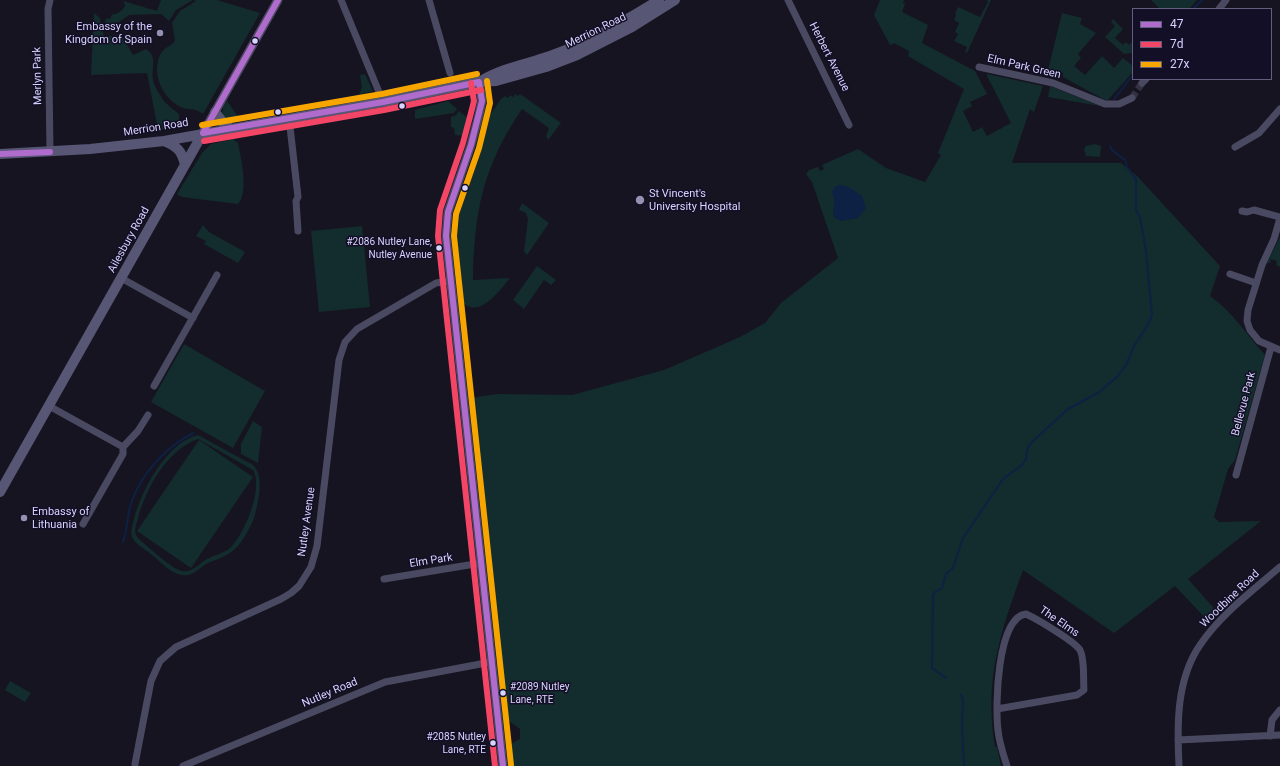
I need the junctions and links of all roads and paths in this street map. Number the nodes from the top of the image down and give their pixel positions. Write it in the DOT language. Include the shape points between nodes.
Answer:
graph roads {
  1 [pos="50,0"];
  2 [pos="278,0"];
  3 [pos="341,0"];
  4 [pos="430,0"];
  5 [pos="659,0"];
  6 [pos="675,0"];
  7 [pos="788,0"];
  8 [pos="1226,0"];
  9 [pos="1220,8"];
  10 [pos="545,62"];
  11 [pos="979,67"];
  12 [pos="450,73"];
  13 [pos="479,82"];
  14 [pos="379,92"];
  15 [pos="1132,98"];
  16 [pos="1280,109"];
  17 [pos="215,112"];
  18 [pos="289,118"];
  19 [pos="849,125"];
  20 [pos="230,128"];
  21 [pos="203,133"];
  22 [pos="164,141"];
  23 [pos="1235,147"];
  24 [pos="50,152"];
  25 [pos="0,154"];
  26 [pos="185,165"];
  27 [pos="1242,211"];
  28 [pos="1280,218"];
  29 [pos="298,231"];
  30 [pos="1230,274"];
  31 [pos="216,275"];
  32 [pos="121,278"];
  33 [pos="450,282"];
  34 [pos="1256,283"];
  35 [pos="193,318"];
  36 [pos="1271,347"];
  37 [pos="1280,350"];
  38 [pos="154,386"];
  39 [pos="49,406"];
  40 [pos="148,415"];
  41 [pos="123,447"];
  42 [pos="1236,475"];
  43 [pos="0,492"];
  44 [pos="83,524"];
  45 [pos="481,563"];
  46 [pos="1280,567"];
  47 [pos="384,579"];
  48 [pos="491,662"];
  49 [pos="997,709"];
  50 [pos="1280,710"];
  51 [pos="1280,735"];
  52 [pos="1270,736"];
  53 [pos="1178,740"];
  54 [pos="135,764"];
  55 [pos="183,766"];
  56 [pos="503,766"];
  57 [pos="1007,766"];
  58 [pos="1179,766"];
  1 -- 24 [label="street, Merlyn Park"];
  2 -- 17 [label="street, Ailesbury Road"];
  3 -- 14 [label="street"];
  4 -- 12 [label="street"];
  5 -- 10 [label="main road, Merrion Road"];
  6 -- 10 [label="main road, Merrion Road" via="615,37 577,55"];
  7 -- 19 [label="street, Herbert Avenue"];
  8 -- 9 [label="street"];
  10 -- 13 [label="main road, Merrion Road" via="494,72"];
  11 -- 15 [label="street, Elm Park Green" via="1053,83 1105,104 1119,104"];
  13 -- 18 [label="main road, Merrion Road"];
  13 -- 33 [label="street" via="482,101 479,115 446,223"];
  16 -- 23 [label="street" via="1259,133"];
  17 -- 20 [label="main road"];
  17 -- 21 [label="street, Ailesbury Road"];
  18 -- 20 [label="main road, Merrion Road"];
  18 -- 29 [label="street" via="298,196"];
  20 -- 21 [label="main road, Merrion Road"];
  21 -- 22 [label="main road, Merrion Road"];
  21 -- 26 [label="main road, Ailesbury Road"];
  22 -- 24 [label="main road, Merrion Road"];
  22 -- 26 [label="main road" via="182,153"];
  24 -- 25 [label="main road, Merrion Road"];
  26 -- 32 [label="main road, Ailesbury Road"];
  27 -- 28 [label="street" via="1254,210"];
  28 -- 34 [label="street"];
  30 -- 34 [label="street"];
  31 -- 35 [label="street"];
  32 -- 35 [label="street"];
  32 -- 39 [label="main road, Ailesbury Road"];
  33 -- 45 [label="street"];
  33 -- 54 [label="street, Nutley Avenue" via="436,283 364,324 347,338 339,360 318,544 311,567 299,586 281,599 187,641 166,654 151,681"];
  34 -- 36 [label="street" via="1247,322 1254,336"];
  35 -- 38 [label="street"];
  36 -- 37 [label="street"];
  36 -- 42 [label="street, Bellevue Park"];
  39 -- 41 [label="street"];
  39 -- 43 [label="main road, Ailesbury Road"];
  40 -- 41 [label="street"];
  41 -- 44 [label="street" via="123,454"];
  45 -- 47 [label="street, Elm Park"];
  45 -- 48 [label="street"];
  46 -- 53 [label="street, Woodbine Road" via="1210,631 1199,646 1190,663 1183,689"];
  48 -- 55 [label="street, Nutley Road" via="385,682"];
  48 -- 56 [label="street"];
  49 -- 49 [label="street, The Elms" via="1077,695 1084,690 1082,657 1079,649 1030,616 1026,614 1016,617 1003,650 998,679"];
  49 -- 57 [label="street, The Elms" via="998,731"];
  50 -- 52 [label="street" via="1272,720"];
  51 -- 52 [label="street"];
  52 -- 53 [label="street"];
  53 -- 58 [label="street, Woodbine Road"];
}
